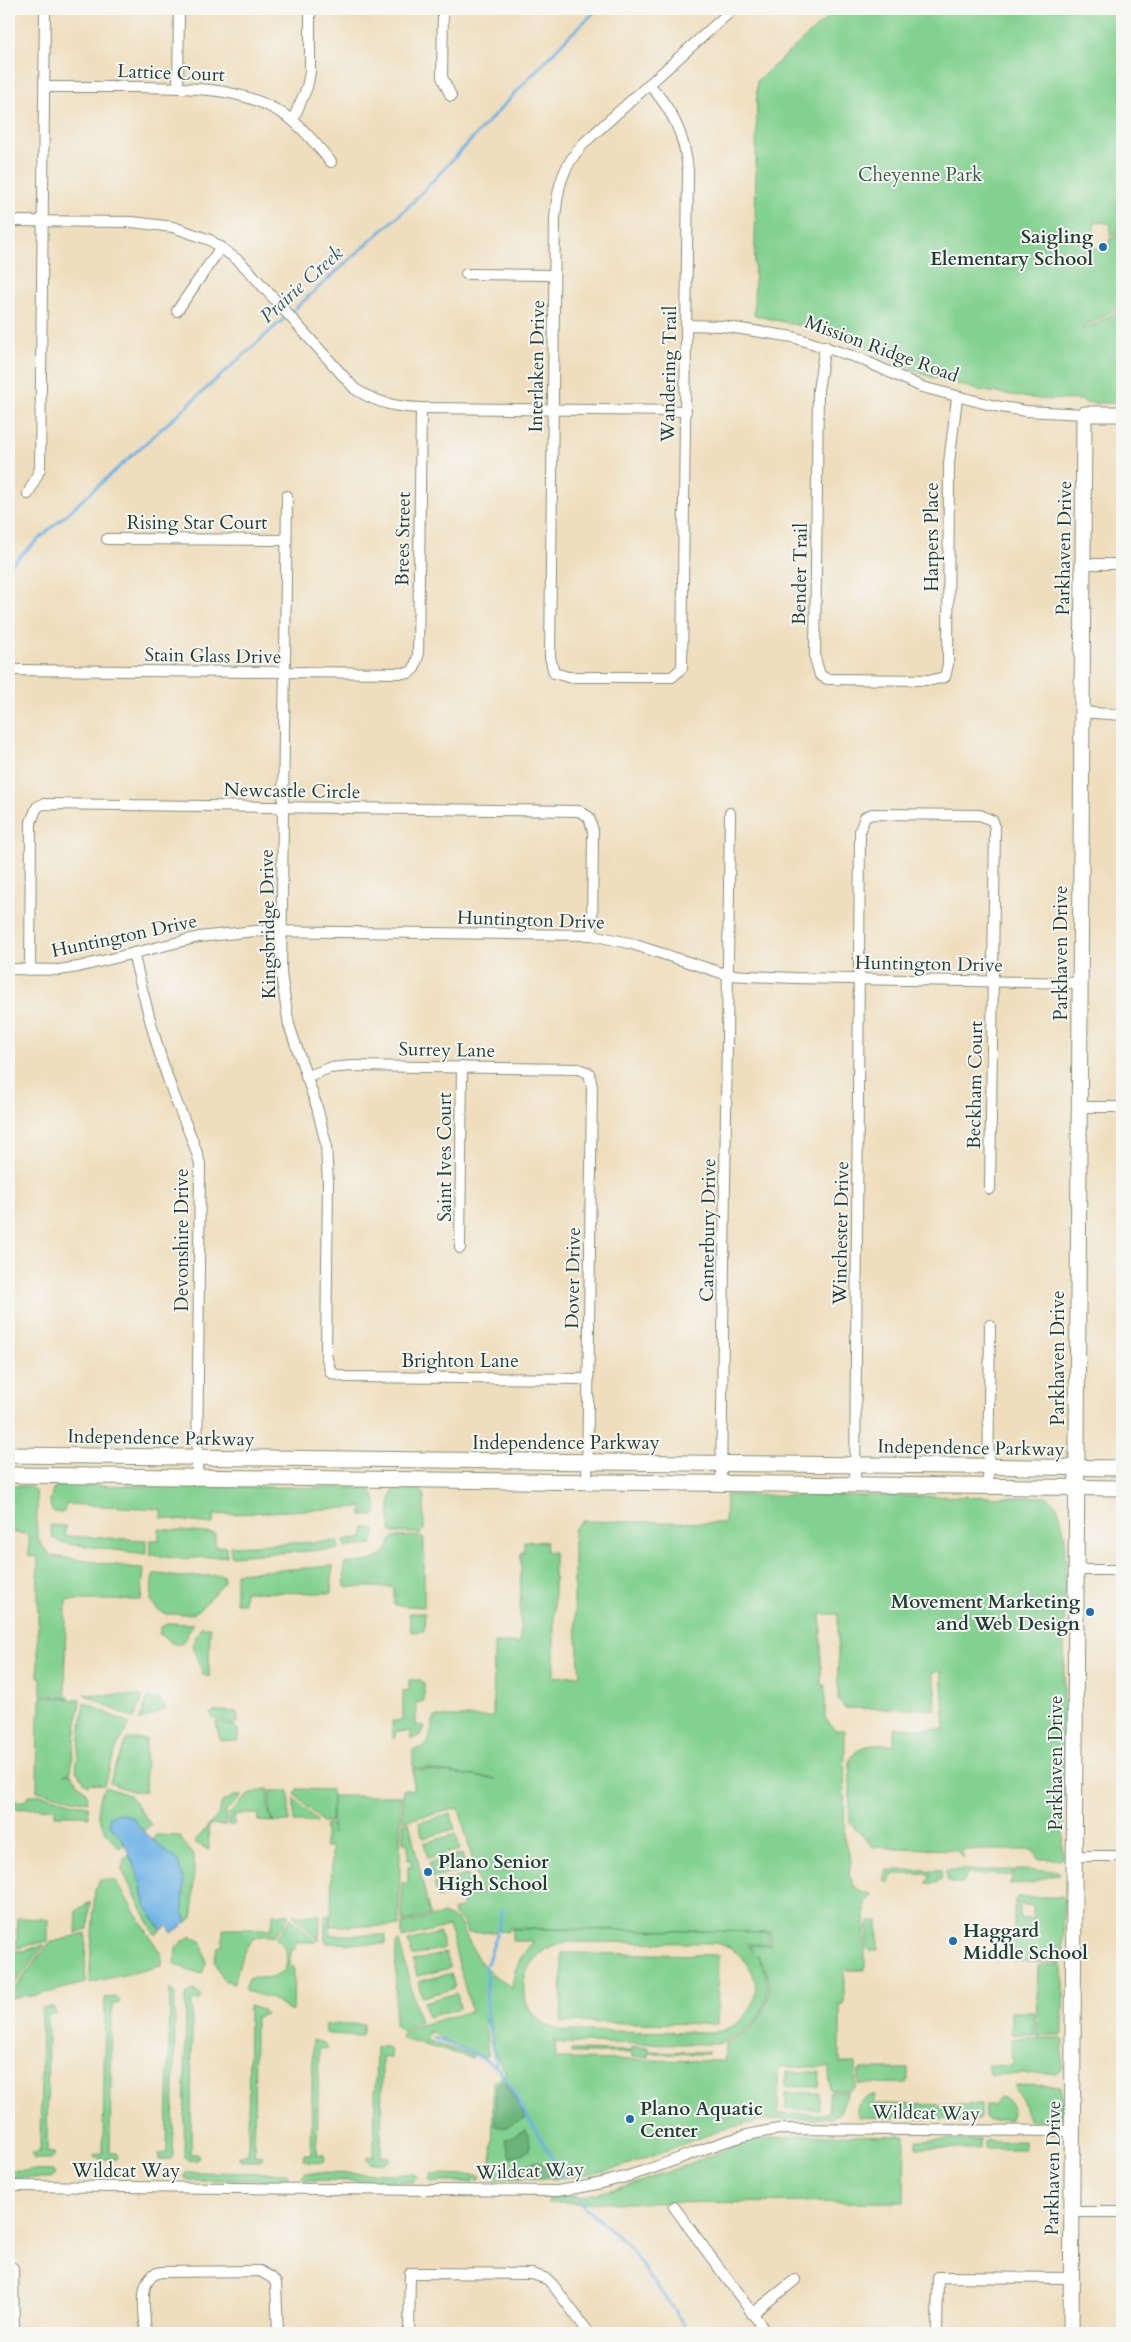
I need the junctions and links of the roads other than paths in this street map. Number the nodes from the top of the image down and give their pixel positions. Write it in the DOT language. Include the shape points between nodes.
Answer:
graph roads {
  1 [pos="46,9"];
  2 [pos="179,9"];
  3 [pos="310,9"];
  4 [pos="443,9"];
  5 [pos="733,9"];
  6 [pos="649,84"];
  7 [pos="45,87"];
  8 [pos="178,88"];
  9 [pos="451,96"];
  10 [pos="293,120"];
  11 [pos="330,162"];
  12 [pos="9,221"];
  13 [pos="42,222"];
  14 [pos="221,247"];
  15 [pos="466,274"];
  16 [pos="554,275"];
  17 [pos="177,311"];
  18 [pos="686,325"];
  19 [pos="825,346"];
  20 [pos="957,398"];
  21 [pos="421,408"];
  22 [pos="553,410"];
  23 [pos="686,411"];
  24 [pos="1084,414"];
  25 [pos="1122,414"];
  26 [pos="28,494"];
  27 [pos="287,496"];
  28 [pos="108,539"];
  29 [pos="286,540"];
  30 [pos="1083,564"];
  31 [pos="1122,564"];
  32 [pos="414,669"];
  33 [pos="9,670"];
  34 [pos="285,674"];
  35 [pos="678,674"];
  36 [pos="944,677"];
  37 [pos="1081,712"];
  38 [pos="1122,715"];
  39 [pos="284,807"];
  40 [pos="730,813"];
  41 [pos="282,932"];
  42 [pos="592,936"];
  43 [pos="133,954"];
  44 [pos="9,969"];
  45 [pos="30,970"];
  46 [pos="728,975"];
  47 [pos="860,980"];
  48 [pos="994,981"];
  49 [pos="1080,983"];
  50 [pos="462,1066"];
  51 [pos="589,1073"];
  52 [pos="306,1077"];
  53 [pos="1078,1107"];
  54 [pos="1122,1107"];
  55 [pos="990,1189"];
  56 [pos="460,1248"];
  57 [pos="990,1325"];
  58 [pos="331,1374"];
  59 [pos="588,1379"];
  60 [pos="9,1455"];
  61 [pos="44,1455"];
  62 [pos="197,1457"];
  63 [pos="587,1462"];
  64 [pos="722,1464"];
  65 [pos="854,1466"];
  66 [pos="988,1467"];
  67 [pos="1076,1468"];
  68 [pos="1122,1468"];
  69 [pos="9,1476"];
  70 [pos="44,1476"];
  71 [pos="197,1478"];
  72 [pos="587,1484"];
  73 [pos="721,1485"];
  74 [pos="854,1487"];
  75 [pos="988,1487"];
  76 [pos="1076,1488"];
  77 [pos="1122,1488"];
  78 [pos="1075,1570"];
  79 [pos="1122,1570"];
  80 [pos="1074,1856"];
  81 [pos="1122,1856"];
  82 [pos="1073,2131"];
  83 [pos="9,2186"];
  84 [pos="674,2207"];
  85 [pos="1072,2212"];
  86 [pos="1122,2212"];
  87 [pos="9,2268"];
  88 [pos="1071,2278"];
  89 [pos="795,2280"];
  90 [pos="752,2314"];
  91 [pos="14,2333"];
  92 [pos="146,2333"];
  93 [pos="278,2333"];
  94 [pos="409,2333"];
  95 [pos="589,2333"];
  96 [pos="767,2333"];
  97 [pos="937,2333"];
  98 [pos="1071,2333"];
  1 -- 7 [label="street"];
  2 -- 8 [label="street"];
  3 -- 10 [label="street" via="308,87"];
  4 -- 9 [label="street" via="442,77"];
  5 -- 6 [label="street, Interlaken Drive"];
  6 -- 16 [label="street, Interlaken Drive" via="585,142 571,157 562,174 555,218"];
  6 -- 18 [label="street, Wandering Trail" via="676,119 687,153"];
  7 -- 8 [label="street, Lattice Court"];
  7 -- 13 [label="street"];
  8 -- 10 [label="street, Lattice Court" via="240,94"];
  10 -- 11 [label="street, Lattice Court"];
  12 -- 13 [label="street"];
  13 -- 14 [label="street" via="153,223 191,232"];
  13 -- 26 [label="street" via="40,469"];
  14 -- 17 [label="street"];
  14 -- 21 [label="street" via="251,273 345,378 367,397 389,406"];
  15 -- 16 [label="street"];
  16 -- 22 [label="street, Interlaken Drive"];
  18 -- 19 [label="street, Mission Ridge Road" via="759,330"];
  18 -- 23 [label="street, Wandering Trail"];
  19 -- 20 [label="street, Mission Ridge Road" via="922,387"];
  19 -- 36 [label="street, Bender Trail" via="818,390 817,669 820,676 835,680 932,680"];
  20 -- 24 [label="street, Mission Ridge Road" via="1026,411"];
  20 -- 36 [label="street, Harpers Place" via="949,463 948,664"];
  21 -- 22 [label="street"];
  21 -- 32 [label="street, Brees Street" via="418,656"];
  22 -- 23 [label="street"];
  22 -- 35 [label="street, Interlaken Drive" via="550,657 554,673 568,677 665,678"];
  23 -- 35 [label="street, Wandering Trail" via="683,658"];
  24 -- 25 [label="main road, Mission Ridge Road"];
  24 -- 30 [label="main road, Parkhaven Drive"];
  27 -- 29 [label="street, Kingsbridge Drive"];
  28 -- 29 [label="street, Rising Star Court"];
  29 -- 34 [label="street, Kingsbridge Drive"];
  30 -- 31 [label="street"];
  30 -- 37 [label="main road, Parkhaven Drive"];
  32 -- 34 [label="street, Stain Glass Drive" via="403,674"];
  33 -- 34 [label="street, Stain Glass Drive"];
  34 -- 39 [label="street, Kingsbridge Drive"];
  37 -- 38 [label="street"];
  37 -- 49 [label="main road, Parkhaven Drive"];
  39 -- 41 [label="street, Kingsbridge Drive"];
  39 -- 42 [label="street, Newcastle Circle" via="585,813 593,831"];
  39 -- 45 [label="street, Newcastle Circle" via="43,804 37,807 31,822"];
  40 -- 46 [label="street, Canterbury Drive"];
  41 -- 42 [label="street, Huntington Drive"];
  41 -- 43 [label="street, Huntington Drive" via="213,935"];
  41 -- 52 [label="street, Kingsbridge Drive" via="281,974 288,1025"];
  42 -- 46 [label="street, Huntington Drive" via="629,943"];
  43 -- 45 [label="street, Huntington Drive" via="78,967"];
  43 -- 62 [label="street, Devonshire Drive" via="157,1046 200,1164"];
  44 -- 45 [label="street, Huntington Drive"];
  46 -- 47 [label="street, Huntington Drive"];
  46 -- 64 [label="street, Canterbury Drive"];
  47 -- 48 [label="street, Huntington Drive"];
  47 -- 48 [label="street, Winchester Drive" via="861,823 865,817 881,813 980,815 993,821 996,836"];
  47 -- 65 [label="street, Winchester Drive"];
  48 -- 49 [label="street, Huntington Drive"];
  48 -- 55 [label="street, Beckham Court"];
  49 -- 53 [label="main road, Parkhaven Drive"];
  50 -- 51 [label="street, Surrey Lane" via="578,1069"];
  50 -- 52 [label="street, Surrey Lane" via="346,1066 329,1068"];
  50 -- 56 [label="street, Saint Ives Court"];
  51 -- 59 [label="street, Dover Drive" via="592,1087"];
  52 -- 58 [label="street, Kingsbridge Drive" via="323,1125 327,1158 326,1355"];
  53 -- 54 [label="street"];
  53 -- 67 [label="main road, Parkhaven Drive"];
  57 -- 66 [label="street"];
  58 -- 59 [label="street, Brighton Lane" via="345,1377"];
  59 -- 63 [label="street, Dover Drive"];
  60 -- 61 [label="main road, Independence Parkway"];
  61 -- 62 [label="main road, Independence Parkway"];
  61 -- 70 [label="main road"];
  62 -- 63 [label="main road, Independence Parkway"];
  62 -- 71 [label="street, Devonshire Drive"];
  63 -- 64 [label="main road, Independence Parkway"];
  63 -- 72 [label="street, Dover Drive"];
  64 -- 65 [label="main road, Independence Parkway"];
  64 -- 73 [label="street, Canterbury Drive"];
  65 -- 66 [label="main road, Independence Parkway"];
  65 -- 74 [label="street, Winchester Drive"];
  66 -- 67 [label="main road, Independence Parkway"];
  66 -- 75 [label="street"];
  67 -- 68 [label="main road, Independence Parkway"];
  67 -- 76 [label="main road, Parkhaven Drive"];
  69 -- 70 [label="main road, Independence Parkway"];
  70 -- 71 [label="main road, Independence Parkway"];
  71 -- 72 [label="main road, Independence Parkway"];
  72 -- 73 [label="main road, Independence Parkway"];
  73 -- 74 [label="main road, Independence Parkway"];
  74 -- 75 [label="main road, Independence Parkway"];
  75 -- 76 [label="main road, Independence Parkway"];
  76 -- 77 [label="main road, Independence Parkway"];
  76 -- 78 [label="main road, Parkhaven Drive"];
  78 -- 79 [label="street"];
  78 -- 80 [label="main road, Parkhaven Drive"];
  80 -- 81 [label="street"];
  80 -- 82 [label="main road, Parkhaven Drive"];
  82 -- 83 [label="street, Wildcat Way" via="779,2129 732,2138 621,2179 557,2191"];
  82 -- 85 [label="main road, Parkhaven Drive"];
  84 -- 90 [label="street"];
  85 -- 86 [label="street"];
  85 -- 88 [label="main road, Parkhaven Drive"];
  87 -- 91 [label="street" via="13,2268"];
  88 -- 97 [label="street" via="938,2277"];
  88 -- 98 [label="main road, Parkhaven Drive"];
  89 -- 90 [label="street"];
  90 -- 96 [label="street"];
  92 -- 93 [label="street" via="144,2288 148,2278 157,2272 260,2271 275,2274"];
  94 -- 95 [label="street" via="410,2273 532,2274 547,2279"];
}
